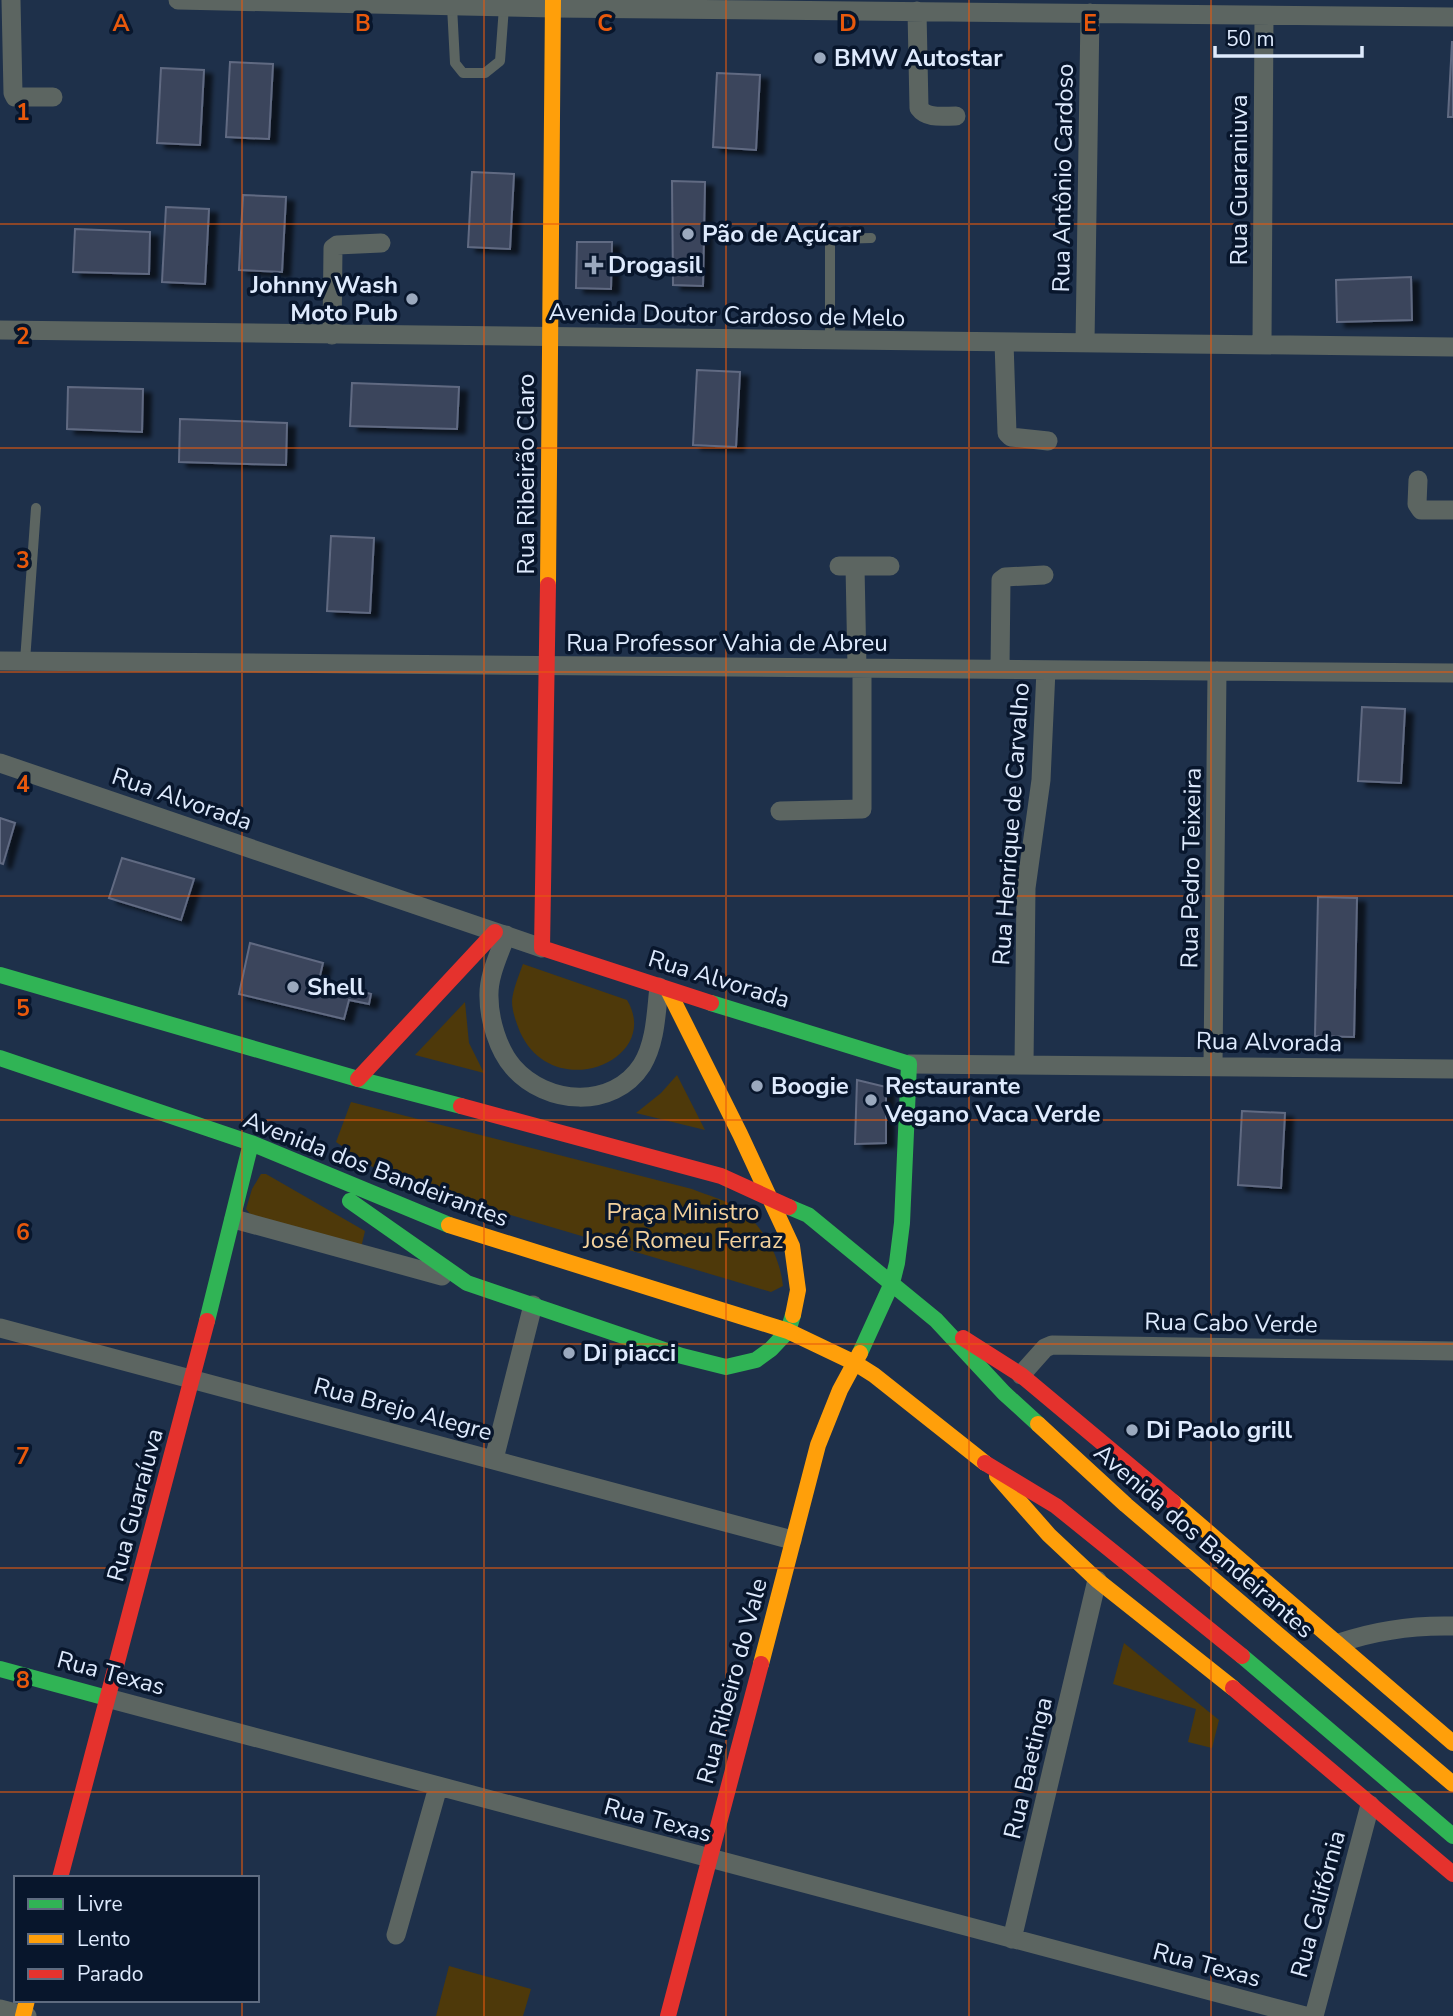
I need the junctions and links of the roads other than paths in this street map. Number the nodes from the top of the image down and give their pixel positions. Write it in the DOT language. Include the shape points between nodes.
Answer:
graph roads {
  1 [pos="11,0"];
  2 [pos="178,0"];
  3 [pos="198,0"];
  4 [pos="553,4"];
  5 [pos="707,5"];
  6 [pos="452,6"];
  7 [pos="1059,6"];
  8 [pos="504,7"];
  9 [pos="918,11"];
  10 [pos="1090,13"];
  11 [pos="1264,16"];
  12 [pos="1453,17"];
  13 [pos="53,97"];
  14 [pos="956,116"];
  15 [pos="871,238"];
  16 [pos="830,239"];
  17 [pos="802,240"];
  18 [pos="381,243"];
  19 [pos="0,330"];
  20 [pos="332,335"];
  21 [pos="550,337"];
  22 [pos="830,340"];
  23 [pos="1004,342"];
  24 [pos="1085,343"];
  25 [pos="1262,345"];
  26 [pos="1453,347"];
  27 [pos="1048,442"];
  28 [pos="1418,480"];
  29 [pos="36,508"];
  30 [pos="1453,510"];
  31 [pos="890,566"];
  32 [pos="1044,575"];
  33 [pos="0,661"];
  34 [pos="25,661"];
  35 [pos="547,666"];
  36 [pos="860,668"];
  37 [pos="1000,669"];
  38 [pos="1046,670"];
  39 [pos="1217,671"];
  40 [pos="1453,673"];
  41 [pos="0,763"];
  42 [pos="780,811"];
  43 [pos="500,934"];
  44 [pos="542,948"];
  45 [pos="0,975"];
  46 [pos="664,988"];
  47 [pos="0,1058"];
  48 [pos="909,1063"];
  49 [pos="1024,1065"];
  50 [pos="1213,1066"];
  51 [pos="1453,1069"];
  52 [pos="358,1079"];
  53 [pos="251,1143"];
  54 [pos="295,1162"];
  55 [pos="770,1197"];
  56 [pos="234,1219"];
  57 [pos="467,1283"];
  58 [pos="892,1283"];
  59 [pos="533,1305"];
  60 [pos="936,1320"];
  61 [pos="0,1328"];
  62 [pos="788,1331"];
  63 [pos="1453,1350"];
  64 [pos="855,1363"];
  65 [pos="1021,1375"];
  66 [pos="192,1379"];
  67 [pos="494,1459"];
  68 [pos="988,1465"];
  69 [pos="792,1540"];
  70 [pos="1105,1586"];
  71 [pos="1453,1626"];
  72 [pos="1339,1643"];
  73 [pos="0,1669"];
  74 [pos="107,1698"];
  75 [pos="1453,1743"];
  76 [pos="1453,1784"];
  77 [pos="438,1787"];
  78 [pos="1370,1805"];
  79 [pos="1453,1836"];
  80 [pos="710,1859"];
  81 [pos="1453,1874"];
  82 [pos="61,1876"];
  83 [pos="396,1935"];
  84 [pos="1012,1938"];
  85 [pos="0,2009"];
  86 [pos="25,2012"];
  87 [pos="668,2016"];
  88 [pos="1305,2016"];
  89 [pos="1314,2016"];
  1 -- 13 [label="street" via="13,93 15,97"];
  2 -- 3 [label="street"];
  3 -- 6 [label="street"];
  4 -- 5 [label="street"];
  4 -- 8 [label="street"];
  4 -- 21 [label="main road, Rua Ribeirão Claro"];
  5 -- 9 [label="street"];
  6 -- 8 [label="street"];
  6 -- 8 [label="lane" via="454,63 463,73 485,74 500,61"];
  7 -- 9 [label="street"];
  7 -- 10 [label="street"];
  9 -- 14 [label="street" via="919,108 923,114"];
  10 -- 11 [label="street"];
  10 -- 24 [label="street, Rua Antônio Cardoso"];
  11 -- 12 [label="street"];
  11 -- 25 [label="street, Rua Guaraniuva"];
  15 -- 16 [label="lane"];
  16 -- 17 [label="lane"];
  16 -- 22 [label="lane"];
  18 -- 20 [label="street" via="333,248"];
  19 -- 20 [label="street, Avenida Doutor Cardoso de Melo"];
  20 -- 21 [label="street, Avenida Doutor Cardoso de Melo"];
  21 -- 22 [label="street, Avenida Doutor Cardoso de Melo"];
  21 -- 35 [label="main road, Rua Ribeirão Claro"];
  22 -- 23 [label="street, Avenida Doutor Cardoso de Melo"];
  23 -- 24 [label="street, Avenida Doutor Cardoso de Melo"];
  23 -- 27 [label="street" via="1007,433"];
  24 -- 25 [label="street, Avenida Doutor Cardoso de Melo"];
  25 -- 26 [label="street, Avenida Doutor Cardoso de Melo"];
  28 -- 30 [label="street" via="1421,510"];
  29 -- 34 [label="lane"];
  31 -- 36 [label="street" via="847,566"];
  32 -- 37 [label="street" via="1001,580"];
  33 -- 34 [label="street, Rua Professor Vahia de Abreu"];
  34 -- 35 [label="street, Rua Professor Vahia de Abreu"];
  35 -- 36 [label="street, Rua Professor Vahia de Abreu"];
  35 -- 44 [label="main road, Rua Ribeirão Claro"];
  36 -- 37 [label="street, Rua Professor Vahia de Abreu"];
  36 -- 42 [label="street" via="862,809"];
  37 -- 38 [label="street, Rua Professor Vahia de Abreu"];
  38 -- 39 [label="street, Rua Professor Vahia de Abreu"];
  38 -- 49 [label="street, Rua Henrique de Carvalho" via="1041,780 1026,888"];
  39 -- 40 [label="street, Rua Professor Vahia de Abreu"];
  39 -- 50 [label="street, Rua Pedro Teixeira"];
  41 -- 43 [label="street, Rua Alvorada"];
  43 -- 44 [label="street, Rua Alvorada"];
  43 -- 46 [label="street" via="488,997 498,1041 512,1066 549,1093 585,1098 627,1083 652,1044"];
  43 -- 52 [label="main road"];
  44 -- 46 [label="main road, Rua Alvorada"];
  45 -- 52 [label="main road, Avenida dos Bandeirantes"];
  46 -- 48 [label="main road, Rua Alvorada"];
  46 -- 55 [label="main road"];
  47 -- 53 [label="main road, Avenida dos Bandeirantes"];
  48 -- 49 [label="street, Rua Alvorada"];
  48 -- 58 [label="main road" via="900,1247"];
  49 -- 50 [label="street, Rua Alvorada"];
  50 -- 51 [label="street, Rua Alvorada"];
  52 -- 55 [label="main road, Avenida dos Bandeirantes" via="675,1162"];
  53 -- 54 [label="main road, Avenida dos Bandeirantes"];
  53 -- 56 [label="main road, Rua Guaraíuva"];
  54 -- 57 [label="main road"];
  54 -- 62 [label="main road, Avenida dos Bandeirantes" via="444,1224"];
  55 -- 58 [label="main road, Avenida dos Bandeirantes" via="807,1215"];
  55 -- 62 [label="main road" via="792,1246 797,1271 796,1307"];
  56 -- 57 [label="street"];
  56 -- 66 [label="main road, Rua Guaraíuva"];
  57 -- 59 [label="main road"];
  58 -- 60 [label="main road, Avenida dos Bandeirantes"];
  58 -- 64 [label="main road"];
  59 -- 62 [label="main road" via="726,1367 756,1360"];
  59 -- 67 [label="street"];
  60 -- 65 [label="main road, Avenida dos Bandeirantes"];
  60 -- 76 [label="main road, Avenida dos Bandeirantes" via="1004,1394 1126,1505"];
  61 -- 66 [label="street, Rua Brejo Alegre"];
  62 -- 64 [label="main road, Avenida dos Bandeirantes"];
  63 -- 65 [label="street, Rua Cabo Verde" via="1052,1345"];
  64 -- 68 [label="main road, Avenida dos Bandeirantes"];
  64 -- 69 [label="main road, Rua Ribeiro do Vale" via="818,1445"];
  65 -- 72 [label="main road, Avenida dos Bandeirantes"];
  66 -- 67 [label="street, Rua Brejo Alegre"];
  66 -- 74 [label="main road, Rua Guaraíuva"];
  67 -- 69 [label="street, Rua Brejo Alegre"];
  68 -- 70 [label="main road, Avenida dos Bandeirantes" via="1049,1535"];
  68 -- 79 [label="main road, Avenida dos Bandeirantes" via="1056,1506 1112,1549"];
  69 -- 80 [label="main road, Rua Ribeiro do Vale"];
  70 -- 78 [label="main road, Avenida dos Bandeirantes"];
  70 -- 84 [label="street, Rua Baetinga" via="1091,1609"];
  71 -- 72 [label="street" via="1395,1629"];
  72 -- 75 [label="main road, Avenida dos Bandeirantes"];
  73 -- 74 [label="main road, Rua Texas"];
  74 -- 77 [label="street, Rua Texas"];
  74 -- 82 [label="main road, Rua Guaraíuva"];
  77 -- 80 [label="street, Rua Texas"];
  77 -- 83 [label="street"];
  78 -- 81 [label="main road, Avenida dos Bandeirantes"];
  78 -- 89 [label="street, Rua Califórnia"];
  80 -- 84 [label="street, Rua Texas"];
  80 -- 87 [label="main road, Rua Ribeiro do Vale"];
  84 -- 88 [label="street, Rua Texas"];
  85 -- 86 [label="street"];
}
